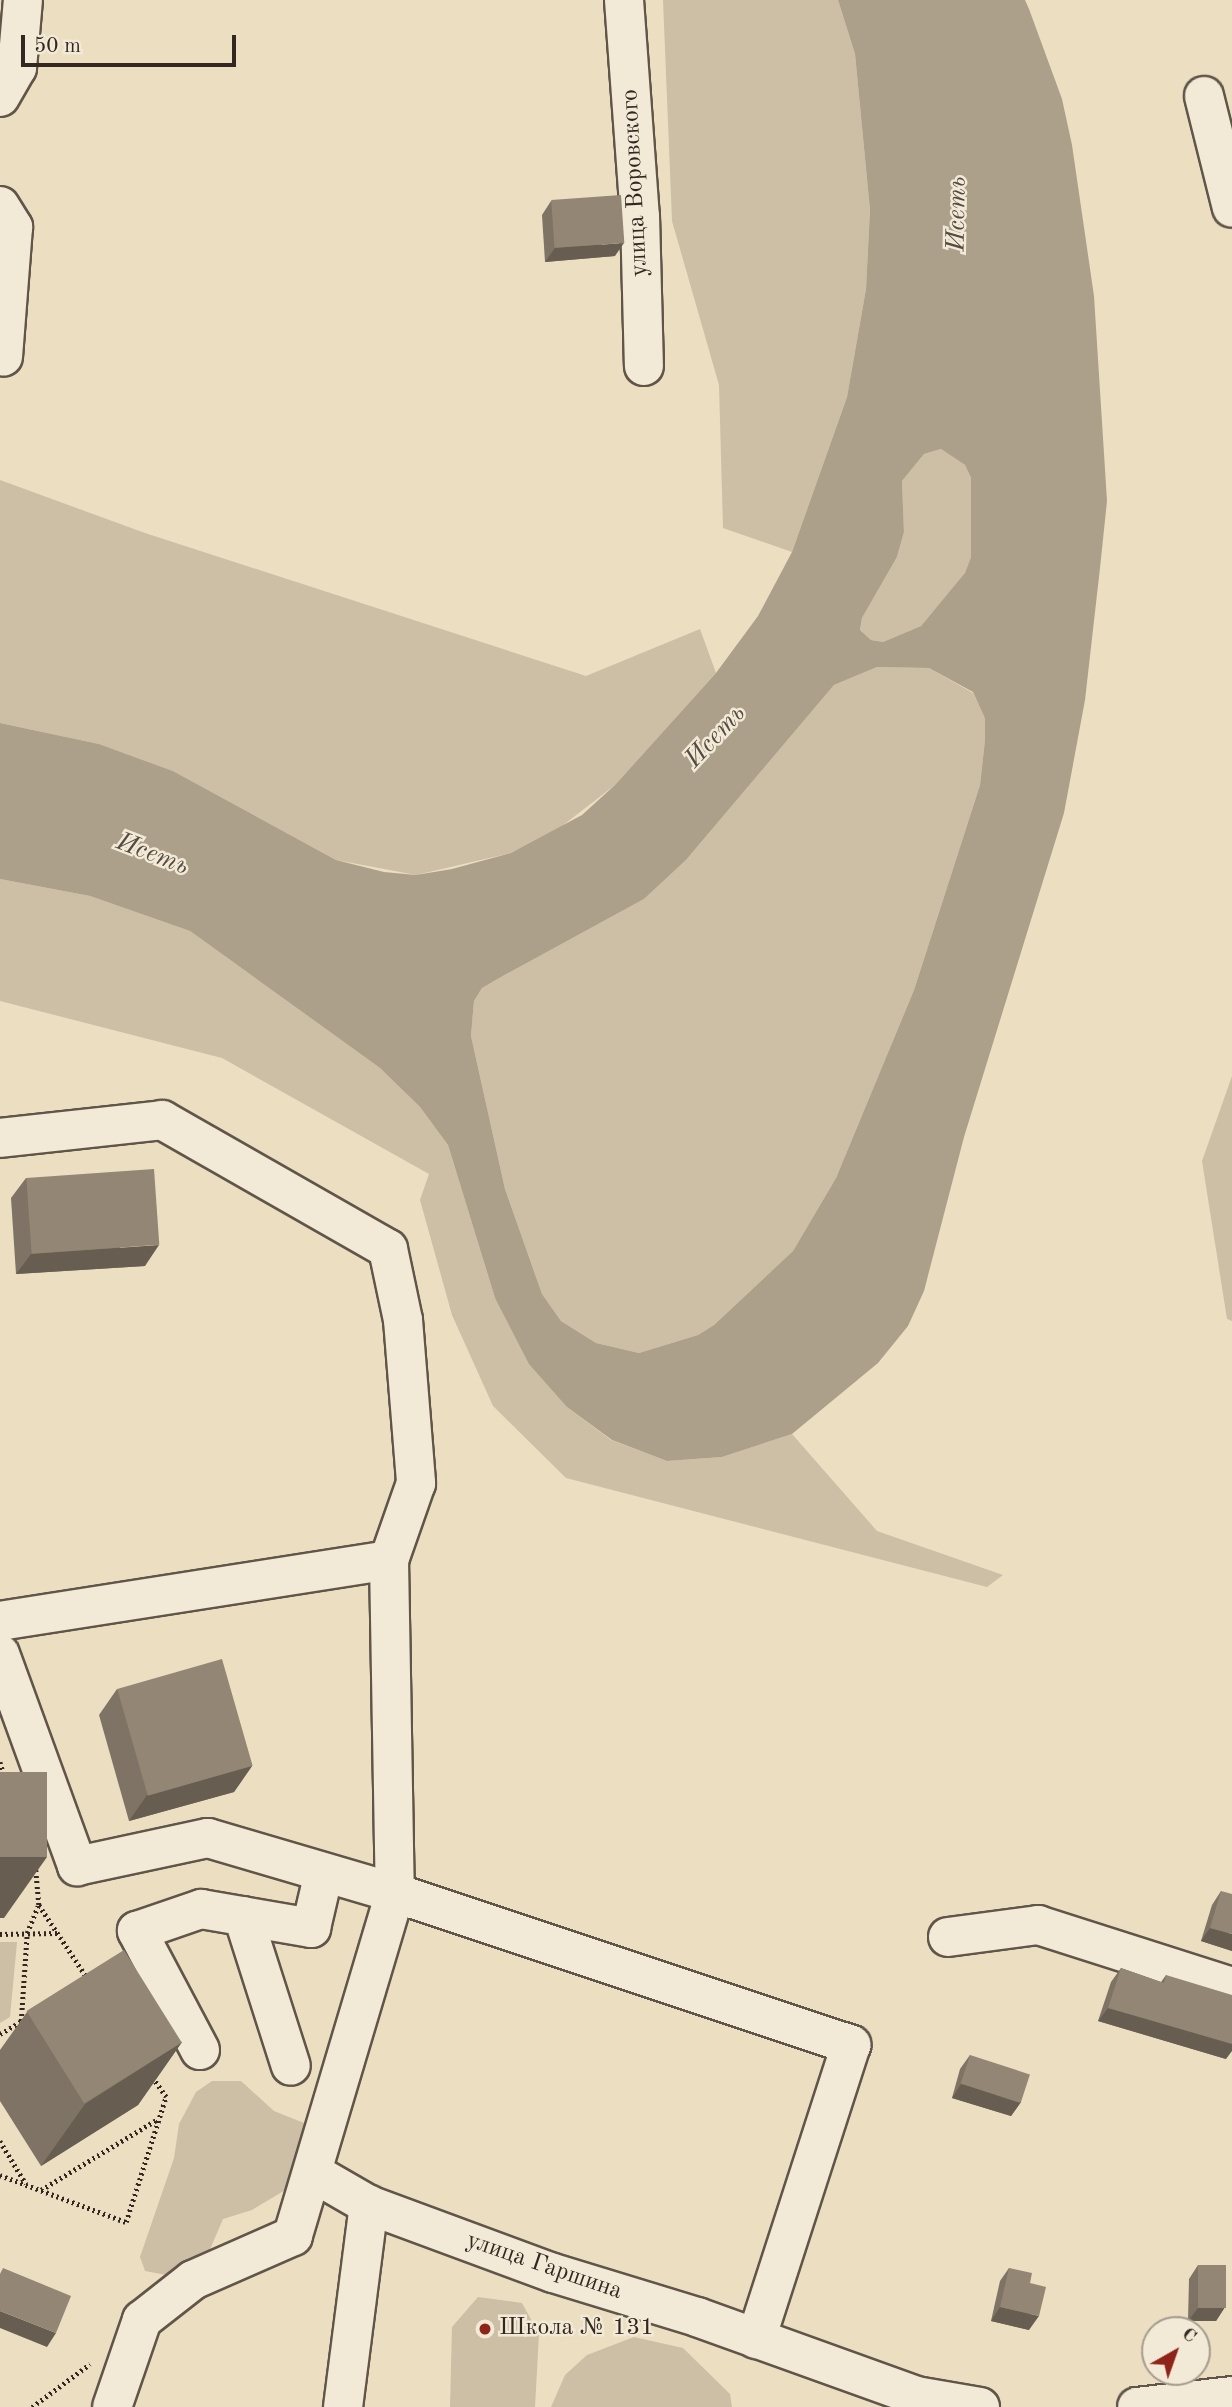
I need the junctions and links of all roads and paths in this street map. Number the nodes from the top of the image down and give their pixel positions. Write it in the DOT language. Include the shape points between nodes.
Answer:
graph roads {
  1 [pos="23,0"];
  2 [pos="624,0"];
  3 [pos="1204,96"];
  4 [pos="0,97"];
  5 [pos="0,206"];
  6 [pos="1232,208"];
  7 [pos="3,357"];
  8 [pos="644,366"];
  9 [pos="0,1138"];
  10 [pos="389,1560"];
  11 [pos="0,1621"];
  12 [pos="0,1654"];
  13 [pos="0,1762"];
  14 [pos="7,1786"];
  15 [pos="35,1858"];
  16 [pos="324,1872"];
  17 [pos="395,1893"];
  18 [pos="38,1905"];
  19 [pos="243,1916"];
  20 [pos="27,1933"];
  21 [pos="57,1933"];
  22 [pos="0,1934"];
  23 [pos="948,1937"];
  24 [pos="78,1987"];
  25 [pos="1232,1987"];
  26 [pos="33,2014"];
  27 [pos="21,2021"];
  28 [pos="0,2034"];
  29 [pos="200,2050"];
  30 [pos="291,2066"];
  31 [pos="150,2074"];
  32 [pos="159,2119"];
  33 [pos="0,2141"];
  34 [pos="314,2174"];
  35 [pos="0,2175"];
  36 [pos="27,2185"];
  37 [pos="41,2190"];
  38 [pos="369,2205"];
  39 [pos="756,2339"];
  40 [pos="1232,2396"];
  41 [pos="918,2401"];
  42 [pos="113,2407"];
  43 [pos="343,2407"];
  44 [pos="980,2407"];
  45 [pos="1137,2407"];
  1 -- 4 [label="street" via="17,68"];
  2 -- 8 [label="street, улица Воровского" via="640,216"];
  3 -- 6 [label="street"];
  5 -- 7 [label="street" via="13,227"];
  9 -- 10 [label="street" via="163,1120 388,1249 403,1320 416,1483"];
  10 -- 11 [label="street"];
  10 -- 17 [label="street"];
  12 -- 16 [label="street" via="77,1866 208,1838"];
  13 -- 14 [label="path"];
  15 -- 18 [label="path"];
  16 -- 17 [label="street"];
  16 -- 19 [label="street" via="311,1928"];
  17 -- 34 [label="street"];
  17 -- 39 [label="street" via="851,2045"];
  18 -- 20 [label="path"];
  18 -- 21 [label="path"];
  19 -- 29 [label="street" via="201,1909 137,1931"];
  19 -- 30 [label="street"];
  20 -- 21 [label="path"];
  20 -- 22 [label="path"];
  20 -- 27 [label="path"];
  21 -- 24 [label="path" via="89,1981"];
  23 -- 25 [label="street" via="1038,1925"];
  26 -- 27 [label="path"];
  27 -- 28 [label="path"];
  31 -- 32 [label="path" via="166,2097"];
  32 -- 37 [label="path"];
  32 -- 37 [label="path" via="126,2222"];
  33 -- 36 [label="path"];
  34 -- 38 [label="street, улица Гаршина"];
  34 -- 42 [label="street" via="293,2236 193,2280 142,2320"];
  35 -- 36 [label="path"];
  36 -- 37 [label="path"];
  38 -- 39 [label="street, улица Гаршина" via="553,2273"];
  38 -- 43 [label="street"];
  39 -- 41 [label="street, улица Гаршина"];
  40 -- 45 [label="street"];
  41 -- 44 [label="street, улица Гаршина"];
}
